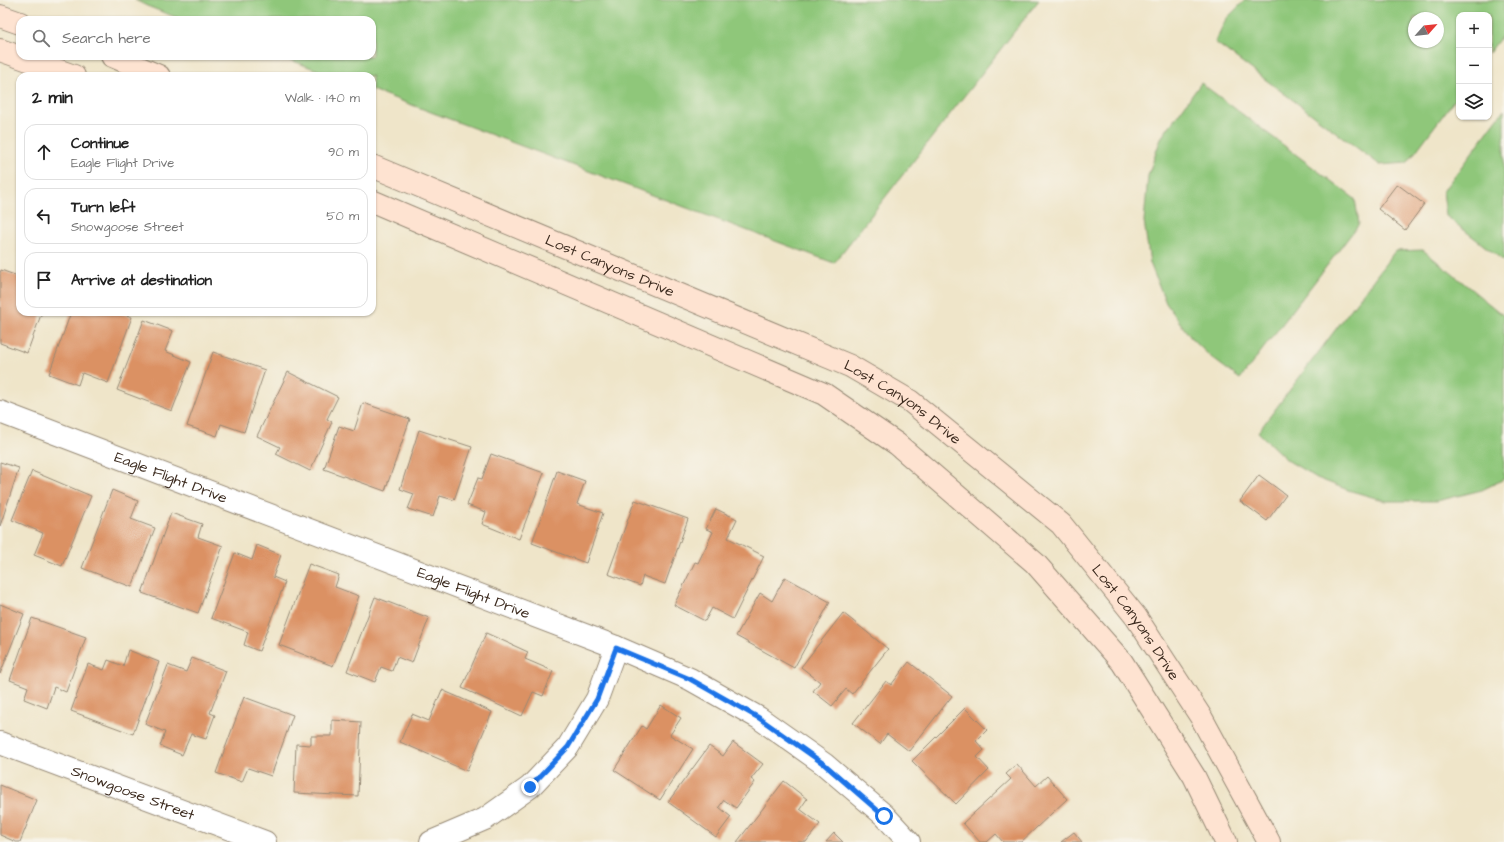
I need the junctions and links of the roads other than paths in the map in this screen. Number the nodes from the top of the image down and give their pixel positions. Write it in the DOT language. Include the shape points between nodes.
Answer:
graph roads {
  1 [pos="0,16"];
  2 [pos="16,22"];
  3 [pos="0,50"];
  4 [pos="16,56"];
  5 [pos="28,60"];
  6 [pos="121,60"];
  7 [pos="63,72"];
  8 [pos="150,72"];
  9 [pos="376,168"];
  10 [pos="376,204"];
  11 [pos="0,412"];
  12 [pos="616,648"];
  13 [pos="0,743"];
  14 [pos="266,842"];
  15 [pos="431,842"];
  16 [pos="909,842"];
  17 [pos="1226,842"];
  18 [pos="1270,842"];
  1 -- 2 [label="street"];
  3 -- 4 [label="street"];
  5 -- 7 [label="street"];
  6 -- 8 [label="street"];
  9 -- 18 [label="street, Lost Canyons Drive" via="850,366 910,401 1061,524 1136,617 1201,717"];
  10 -- 17 [label="street" via="824,394 897,444 1034,563 1122,662 1194,776"];
  11 -- 12 [label="street, Eagle Flight Drive"];
  12 -- 15 [label="street" via="597,699 568,747 530,787 485,819"];
  12 -- 16 [label="street, Eagle Flight Drive" via="690,679 759,718 824,764 884,816"];
  13 -- 14 [label="street, Snowgoose Street"];
}
